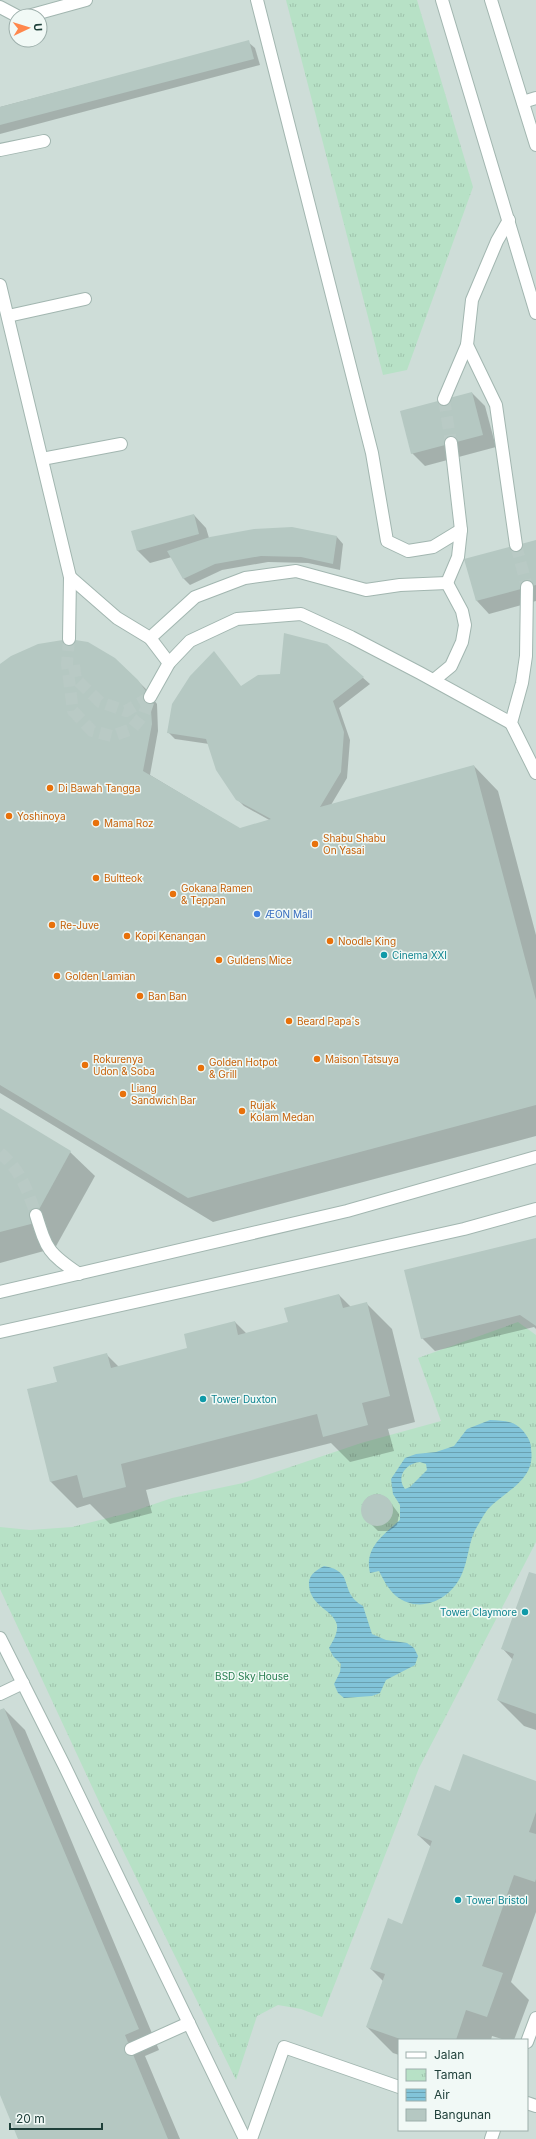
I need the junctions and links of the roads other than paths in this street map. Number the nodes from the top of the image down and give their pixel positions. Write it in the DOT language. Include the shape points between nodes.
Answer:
graph roads {
  1 [pos="86,0"];
  2 [pos="257,0"];
  3 [pos="442,0"];
  4 [pos="491,0"];
  5 [pos="48,10"];
  6 [pos="536,98"];
  7 [pos="523,102"];
  8 [pos="44,141"];
  9 [pos="536,145"];
  10 [pos="0,150"];
  11 [pos="509,220"];
  12 [pos="0,285"];
  13 [pos="85,299"];
  14 [pos="536,313"];
  15 [pos="8,316"];
  16 [pos="467,344"];
  17 [pos="444,399"];
  18 [pos="451,443"];
  19 [pos="121,444"];
  20 [pos="42,459"];
  21 [pos="461,530"];
  22 [pos="516,545"];
  23 [pos="70,577"];
  24 [pos="447,584"];
  25 [pos="527,587"];
  26 [pos="150,638"];
  27 [pos="69,639"];
  28 [pos="170,663"];
  29 [pos="434,680"];
  30 [pos="150,697"];
  31 [pos="511,723"];
  32 [pos="536,773"];
  33 [pos="536,1157"];
  34 [pos="536,1209"];
  35 [pos="36,1215"];
  36 [pos="79,1274"];
  37 [pos="0,1292"];
  38 [pos="0,1332"];
  39 [pos="0,1638"];
  40 [pos="23,1683"];
  41 [pos="0,1694"];
  42 [pos="536,2018"];
  43 [pos="189,2023"];
  44 [pos="528,2039"];
  45 [pos="131,2050"];
  46 [pos="398,2087"];
  47 [pos="245,2139"];
  48 [pos="251,2139"];
  1 -- 5 [label="street"];
  2 -- 21 [label="street" via="372,453 387,541 408,551 434,546"];
  3 -- 11 [label="street"];
  4 -- 7 [label="street"];
  6 -- 7 [label="street"];
  7 -- 9 [label="street"];
  8 -- 10 [label="street"];
  11 -- 14 [label="street"];
  11 -- 16 [label="street" via="496,241 472,300"];
  12 -- 15 [label="street"];
  13 -- 15 [label="street"];
  15 -- 20 [label="street"];
  16 -- 17 [label="street"];
  16 -- 22 [label="street" via="496,406"];
  18 -- 21 [label="street"];
  19 -- 20 [label="street"];
  20 -- 23 [label="street"];
  21 -- 24 [label="street" via="458,557"];
  23 -- 26 [label="street" via="117,618"];
  23 -- 27 [label="street"];
  24 -- 26 [label="street" via="400,585 366,590 296,571 245,578 195,598"];
  24 -- 29 [label="street" via="462,610 465,625 462,642 451,666"];
  25 -- 31 [label="street" via="526,656"];
  26 -- 28 [label="street"];
  28 -- 29 [label="street" via="190,641 237,619 301,614"];
  28 -- 30 [label="street"];
  29 -- 31 [label="street"];
  31 -- 32 [label="street"];
  33 -- 36 [label="street" via="347,1211"];
  34 -- 38 [label="street" via="464,1229"];
  35 -- 36 [label="street" via="44,1242 54,1257"];
  36 -- 37 [label="street"];
  39 -- 40 [label="street"];
  40 -- 41 [label="street"];
  40 -- 43 [label="street"];
  42 -- 44 [label="street"];
  43 -- 45 [label="street"];
  43 -- 47 [label="street"];
  46 -- 48 [label="street" via="284,2048"];
}
